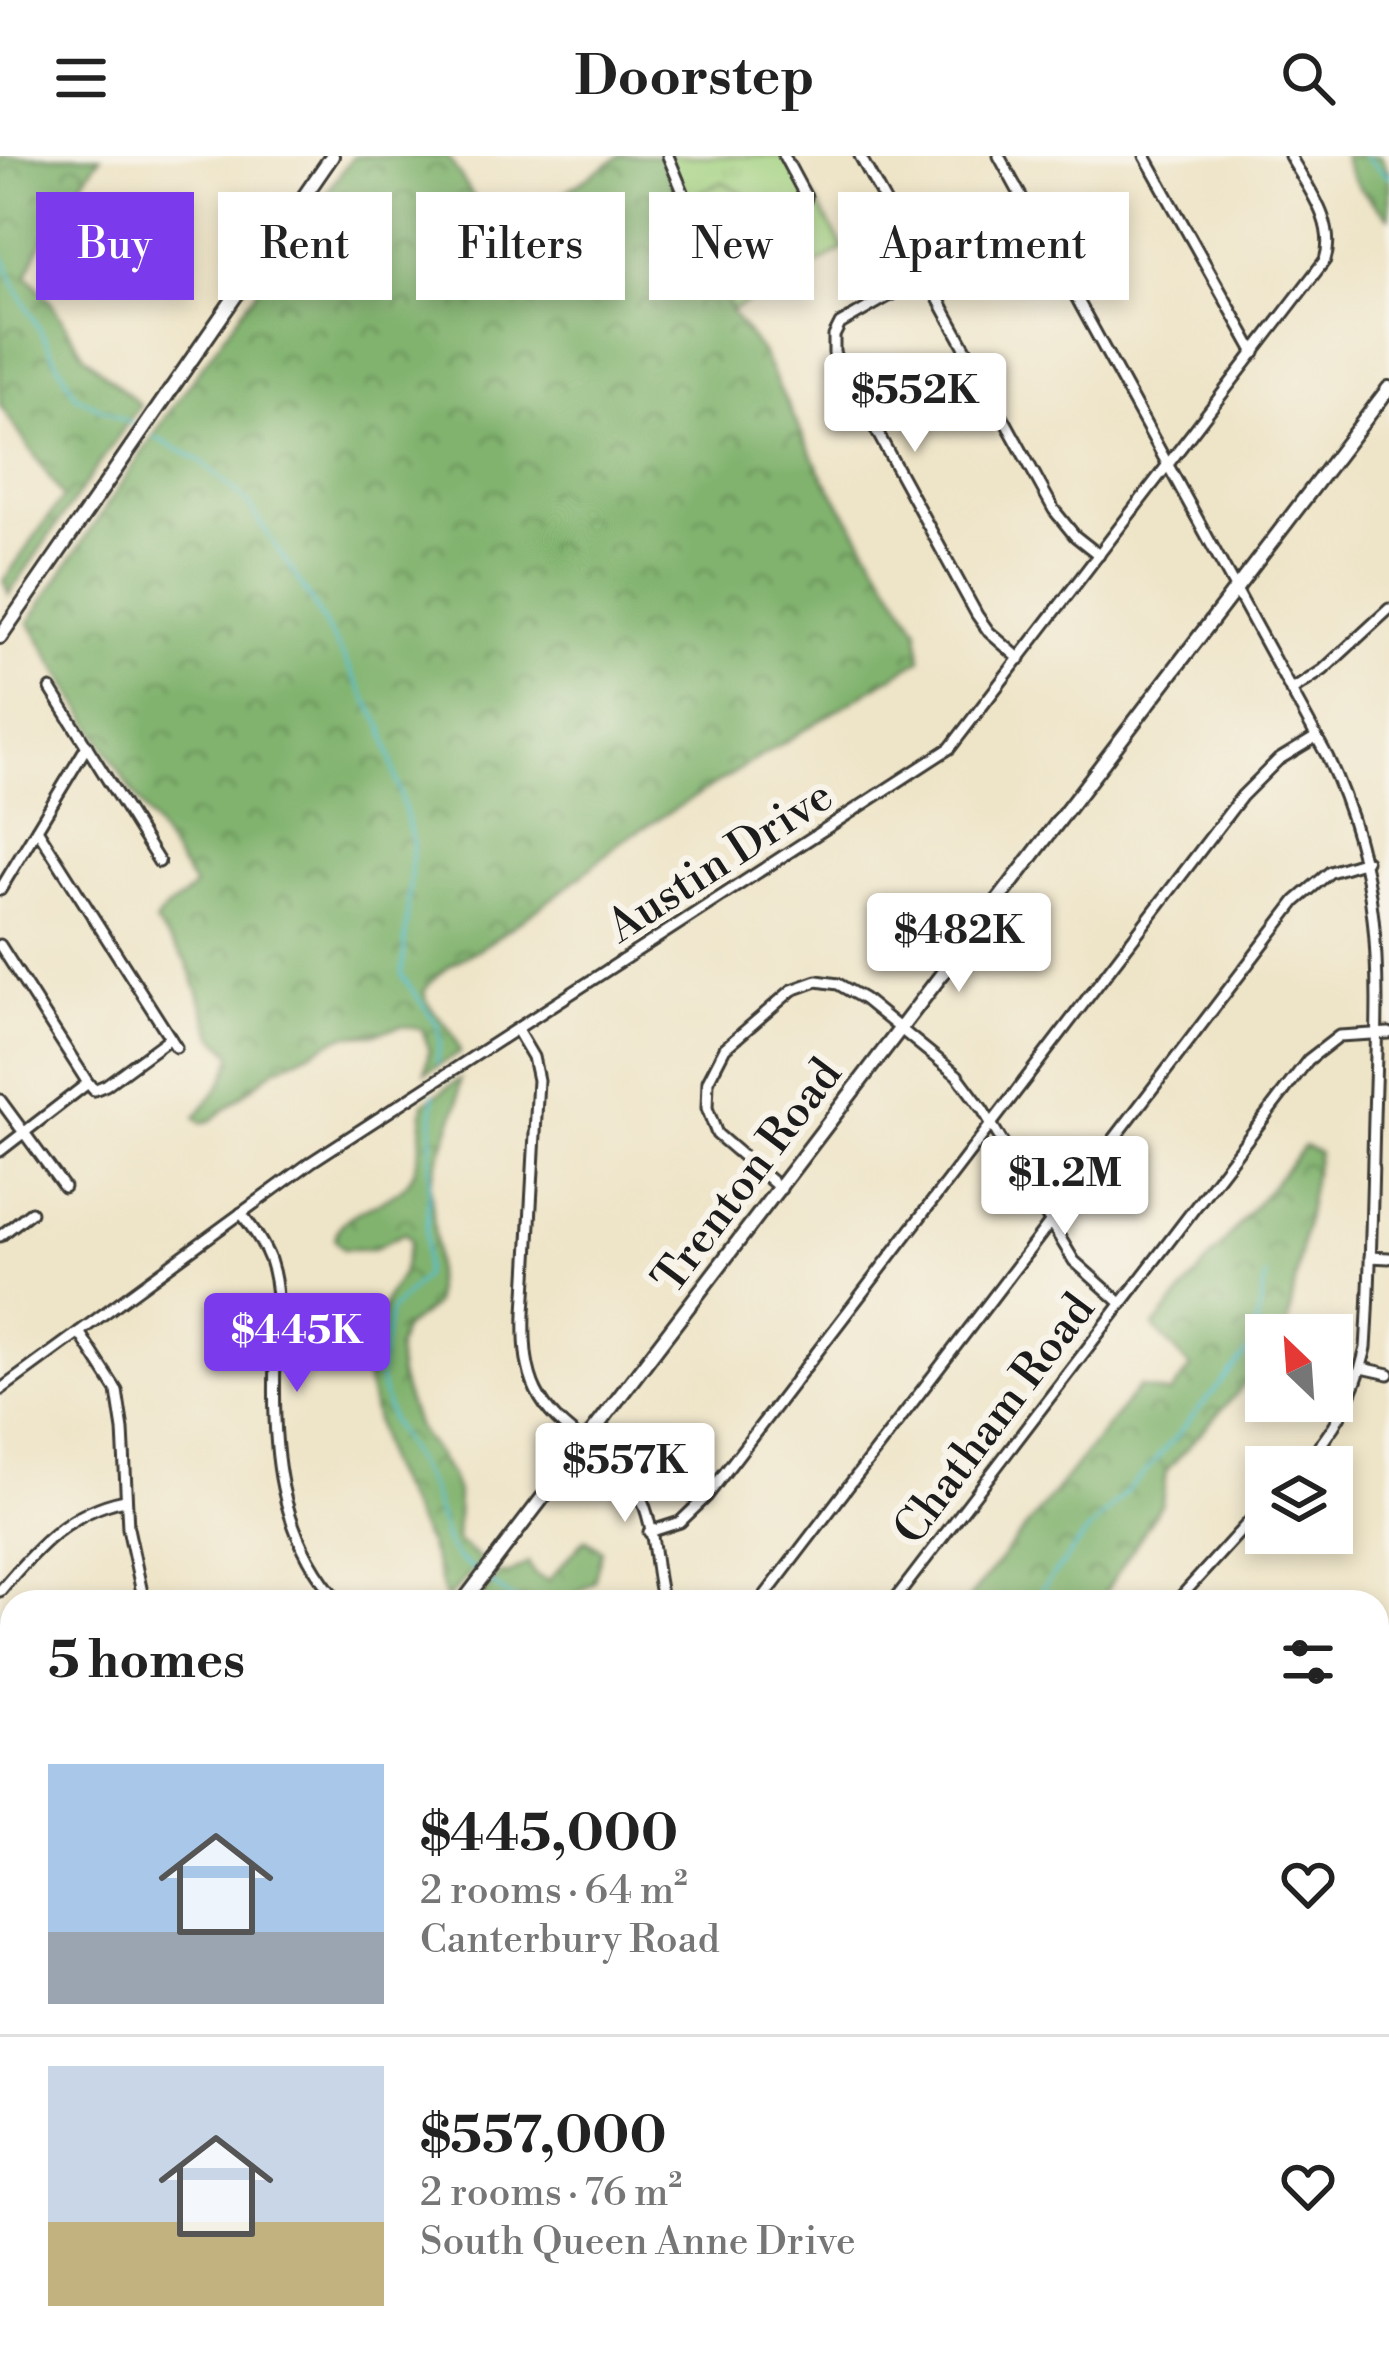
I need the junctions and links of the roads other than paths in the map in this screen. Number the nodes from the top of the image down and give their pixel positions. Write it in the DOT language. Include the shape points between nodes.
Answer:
graph roads {
  1 [pos="332,156"];
  2 [pos="668,156"];
  3 [pos="784,156"];
  4 [pos="860,156"];
  5 [pos="998,156"];
  6 [pos="1144,156"];
  7 [pos="1290,156"];
  8 [pos="880,192"];
  9 [pos="881,300"];
  10 [pos="940,300"];
  11 [pos="1255,353"];
  12 [pos="1389,388"];
  13 [pos="1168,466"];
  14 [pos="1099,556"];
  15 [pos="1235,590"];
  16 [pos="1389,609"];
  17 [pos="0,638"];
  18 [pos="1020,659"];
  19 [pos="51,689"];
  20 [pos="1291,691"];
  21 [pos="1316,737"];
  22 [pos="87,746"];
  23 [pos="37,829"];
  24 [pos="1366,861"];
  25 [pos="159,862"];
  26 [pos="0,890"];
  27 [pos="0,945"];
  28 [pos="517,1030"];
  29 [pos="902,1030"];
  30 [pos="1376,1033"];
  31 [pos="1389,1034"];
  32 [pos="88,1083"];
  33 [pos="0,1100"];
  34 [pos="991,1123"];
  35 [pos="22,1134"];
  36 [pos="0,1151"];
  37 [pos="1373,1153"];
  38 [pos="1389,1153"];
  39 [pos="64,1187"];
  40 [pos="781,1189"];
  41 [pos="31,1212"];
  42 [pos="241,1213"];
  43 [pos="1049,1222"];
  44 [pos="0,1236"];
  45 [pos="1370,1257"];
  46 [pos="1389,1258"];
  47 [pos="1122,1304"];
  48 [pos="79,1332"];
  49 [pos="1362,1367"];
  50 [pos="1389,1374"];
  51 [pos="0,1390"];
  52 [pos="586,1444"];
  53 [pos="1318,1446"];
  54 [pos="125,1500"];
  55 [pos="1245,1526"];
  56 [pos="650,1532"];
  57 [pos="1,1590"];
  58 [pos="142,1590"];
  59 [pos="331,1590"];
  60 [pos="473,1590"];
  61 [pos="661,1590"];
  62 [pos="769,1590"];
  63 [pos="902,1590"];
  64 [pos="1187,1590"];
  1 -- 17 [label="main road"];
  2 -- 3 [label="street" via="701,235 718,248 802,212 806,197"];
  4 -- 8 [label="street"];
  5 -- 13 [label="street"];
  6 -- 11 [label="street"];
  7 -- 11 [label="street, Austin Drive" via="1329,239 1316,275"];
  9 -- 18 [label="street" via="840,324 834,353 977,615"];
  10 -- 14 [label="street" via="1054,511"];
  11 -- 13 [label="street, Austin Drive"];
  12 -- 15 [label="main road, Trenton Road"];
  13 -- 14 [label="street, Austin Drive"];
  13 -- 15 [label="street"];
  14 -- 18 [label="street, Austin Drive"];
  15 -- 20 [label="street"];
  15 -- 29 [label="main road, Trenton Road"];
  16 -- 20 [label="street"];
  18 -- 28 [label="street, Austin Drive" via="938,758"];
  19 -- 22 [label="street"];
  20 -- 21 [label="street"];
  21 -- 24 [label="street"];
  21 -- 34 [label="street" via="1242,796"];
  22 -- 23 [label="street"];
  22 -- 25 [label="street"];
  23 -- 26 [label="street"];
  23 -- 32 [label="street" via="173,1043 100,1088"];
  24 -- 30 [label="street" via="1376,923"];
  24 -- 43 [label="street" via="1330,872 1296,901"];
  27 -- 32 [label="street"];
  28 -- 42 [label="street, Austin Drive"];
  28 -- 52 [label="street" via="538,1080 525,1361 540,1402"];
  29 -- 34 [label="street" via="957,1075"];
  29 -- 40 [label="main road, Trenton Road"];
  29 -- 40 [label="street" via="849,988 817,981 792,990 724,1048 706,1091 712,1124"];
  30 -- 31 [label="street, Chatham Road"];
  30 -- 37 [label="street"];
  30 -- 47 [label="street, Chatham Road" via="1339,1036 1307,1060"];
  32 -- 35 [label="street"];
  33 -- 35 [label="street"];
  34 -- 43 [label="street"];
  34 -- 56 [label="street" via="694,1512"];
  35 -- 36 [label="street"];
  35 -- 39 [label="street"];
  37 -- 38 [label="street"];
  37 -- 45 [label="street"];
  40 -- 52 [label="main road, Trenton Road"];
  41 -- 44 [label="street"];
  42 -- 48 [label="street, Austin Drive"];
  42 -- 59 [label="street" via="275,1280 280,1482 303,1547"];
  43 -- 47 [label="street" via="1075,1261"];
  43 -- 62 [label="street"];
  45 -- 46 [label="street"];
  45 -- 49 [label="street"];
  47 -- 63 [label="street, Chatham Road"];
  48 -- 51 [label="street, Austin Drive"];
  48 -- 54 [label="street" via="117,1391"];
  49 -- 50 [label="street"];
  49 -- 53 [label="street"];
  52 -- 56 [label="street" via="628,1479"];
  52 -- 60 [label="main road, Trenton Road"];
  54 -- 57 [label="street" via="57,1530"];
  54 -- 58 [label="street"];
  55 -- 64 [label="street"];
  56 -- 61 [label="street"];
}
